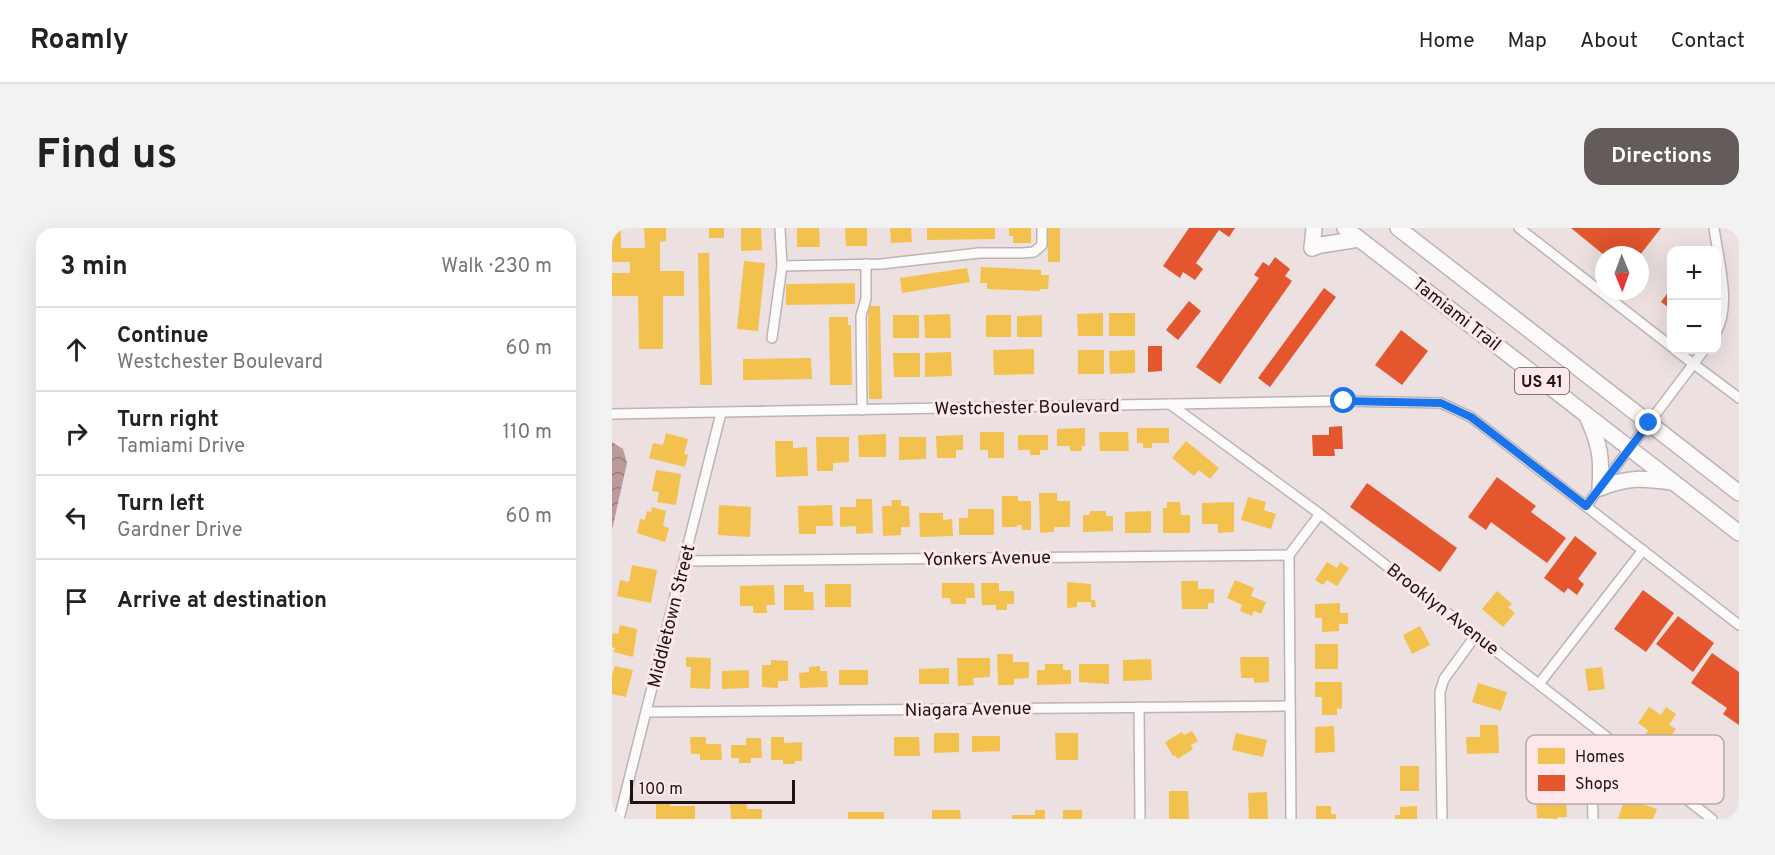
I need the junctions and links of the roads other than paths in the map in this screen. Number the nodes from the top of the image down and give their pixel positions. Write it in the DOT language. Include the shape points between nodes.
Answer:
graph roads {
  1 [pos="780,228"];
  2 [pos="1042,228"];
  3 [pos="1314,228"];
  4 [pos="1345,228"];
  5 [pos="1398,228"];
  6 [pos="1519,228"];
  7 [pos="1713,228"];
  8 [pos="1359,239"];
  9 [pos="866,264"];
  10 [pos="782,266"];
  11 [pos="1721,319"];
  12 [pos="772,338"];
  13 [pos="1667,343"];
  14 [pos="1680,354"];
  15 [pos="1701,354"];
  16 [pos="1693,364"];
  17 [pos="1739,399"];
  18 [pos="1170,404"];
  19 [pos="862,410"];
  20 [pos="722,413"];
  21 [pos="612,414"];
  22 [pos="1587,415"];
  23 [pos="1649,423"];
  24 [pos="1629,448"];
  25 [pos="1673,482"];
  26 [pos="1600,488"];
  27 [pos="1739,493"];
  28 [pos="1586,506"];
  29 [pos="1320,514"];
  30 [pos="1739,533"];
  31 [pos="1643,550"];
  32 [pos="1288,555"];
  33 [pos="685,561"];
  34 [pos="1739,625"];
  35 [pos="1476,635"];
  36 [pos="1539,684"];
  37 [pos="1290,706"];
  38 [pos="1139,707"];
  39 [pos="646,712"];
  40 [pos="1604,735"];
  41 [pos="1593,804"];
  42 [pos="1693,804"];
  43 [pos="619,819"];
  44 [pos="1140,819"];
  45 [pos="1291,819"];
  46 [pos="1442,819"];
  47 [pos="1593,819"];
  48 [pos="1712,819"];
  1 -- 10 [label="street"];
  2 -- 9 [label="street" via="1042,245 1034,252"];
  3 -- 8 [label="main road" via="1312,248"];
  4 -- 8 [label="main road, Tamiami Trail / US 41"];
  5 -- 23 [label="main road, Tamiami Trail / US 41"];
  6 -- 13 [label="street"];
  7 -- 11 [label="street" via="1724,300"];
  8 -- 22 [label="main road, Tamiami Trail / US 41"];
  9 -- 10 [label="street"];
  9 -- 19 [label="street" via="866,298 861,316"];
  10 -- 12 [label="street"];
  14 -- 16 [label="street"];
  15 -- 16 [label="street"];
  16 -- 17 [label="street"];
  16 -- 23 [label="street"];
  18 -- 19 [label="street, Westchester Boulevard"];
  18 -- 28 [label="street, Westchester Boulevard" via="1441,403 1471,417"];
  18 -- 29 [label="street, Brooklyn Avenue"];
  19 -- 20 [label="street, Westchester Boulevard"];
  20 -- 21 [label="street, Westchester Boulevard"];
  20 -- 33 [label="street, Middletown Street"];
  22 -- 24 [label="main road, Tamiami Trail / US 41"];
  22 -- 26 [label="main road" via="1602,462"];
  23 -- 24 [label="street"];
  23 -- 27 [label="main road, Tamiami Trail / US 41"];
  24 -- 25 [label="main road, Tamiami Trail / US 41"];
  24 -- 26 [label="street"];
  25 -- 26 [label="main road" via="1622,480"];
  25 -- 30 [label="main road, Tamiami Trail / US 41"];
  26 -- 28 [label="street"];
  28 -- 31 [label="street"];
  29 -- 32 [label="street"];
  29 -- 35 [label="street, Brooklyn Avenue"];
  31 -- 34 [label="street"];
  31 -- 36 [label="street"];
  32 -- 33 [label="street, Yonkers Avenue"];
  32 -- 37 [label="street"];
  33 -- 39 [label="street, Middletown Street"];
  35 -- 36 [label="street, Brooklyn Avenue"];
  35 -- 46 [label="street" via="1444,679 1440,692"];
  36 -- 40 [label="street, Brooklyn Avenue"];
  37 -- 38 [label="street, Niagara Avenue"];
  37 -- 45 [label="street"];
  38 -- 39 [label="street, Niagara Avenue"];
  38 -- 44 [label="street"];
  39 -- 43 [label="street, Middletown Street"];
  41 -- 47 [label="street"];
  42 -- 48 [label="street, Brooklyn Avenue"];
}
